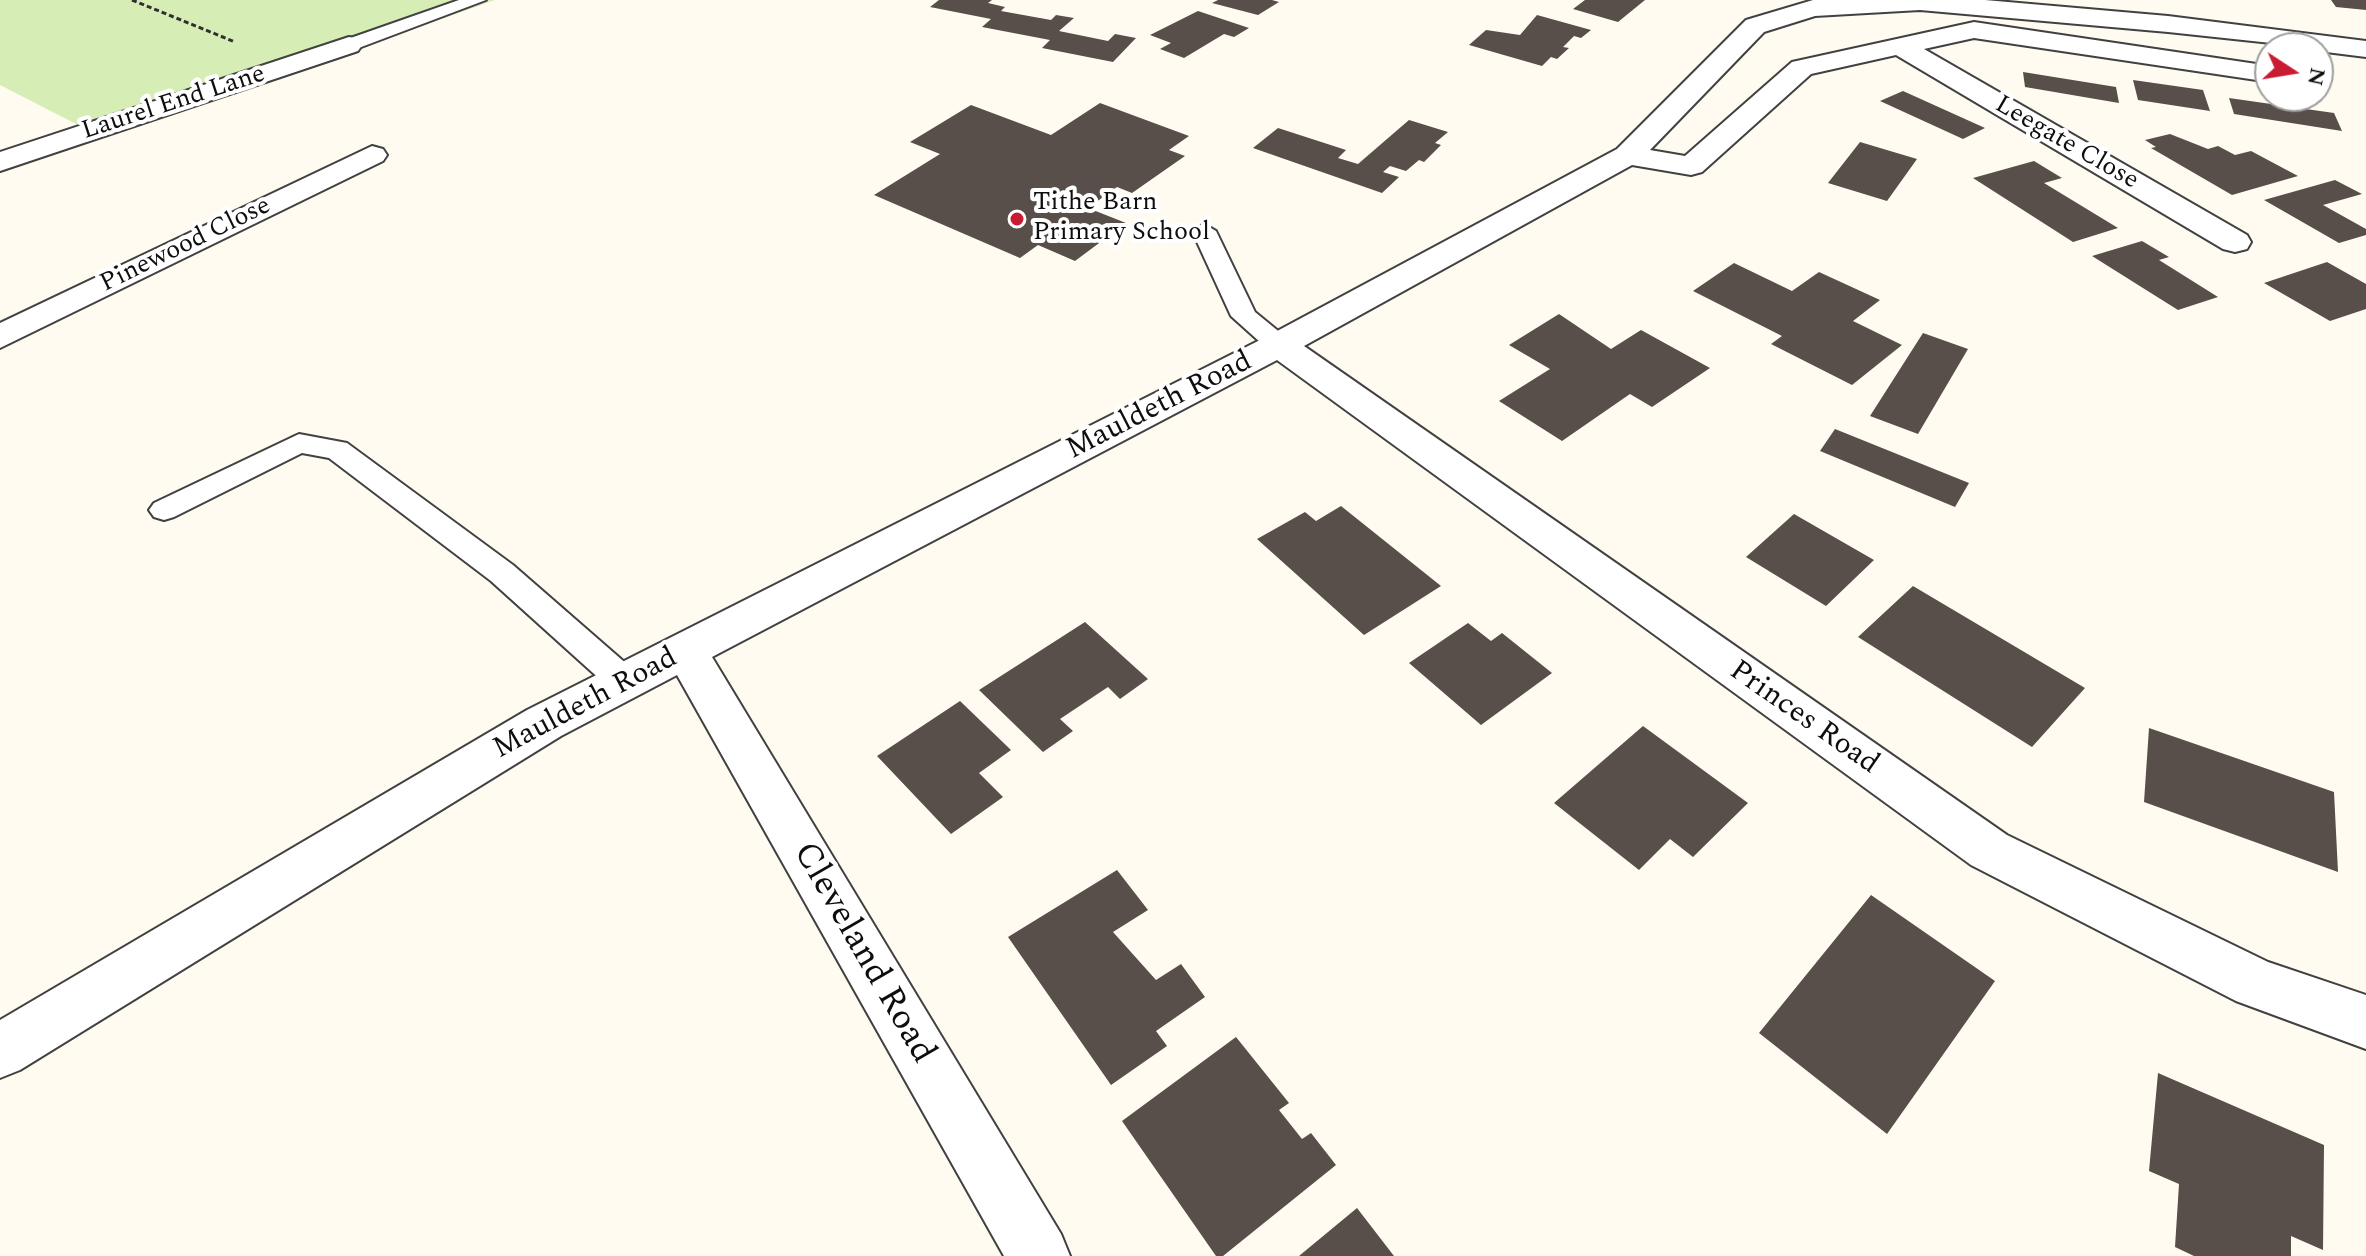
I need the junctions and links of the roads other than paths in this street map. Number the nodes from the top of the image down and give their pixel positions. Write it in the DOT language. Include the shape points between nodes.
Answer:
graph roads {
  1 [pos="477,0"];
  2 [pos="1952,3"];
  3 [pos="1780,7"];
  4 [pos="2254,37"];
  5 [pos="349,45"];
  6 [pos="1897,45"];
  7 [pos="2334,47"];
  8 [pos="2366,49"];
  9 [pos="2254,72"];
  10 [pos="372,155"];
  11 [pos="1628,155"];
  12 [pos="0,162"];
  13 [pos="1204,231"];
  14 [pos="2235,242"];
  15 [pos="0,337"];
  16 [pos="1279,345"];
  17 [pos="164,510"];
  18 [pos="686,651"];
  19 [pos="625,682"];
  20 [pos="2366,1022"];
  21 [pos="0,1051"];
  22 [pos="1039,1256"];
  1 -- 5 [label="lane"];
  2 -- 3 [label="street, Mauldeth Road"];
  2 -- 4 [label="street, Mauldeth Road"];
  3 -- 11 [label="street, Mauldeth Road"];
  5 -- 12 [label="street, Laurel End Lane"];
  6 -- 9 [label="street" via="1974,30"];
  6 -- 11 [label="street" via="1802,68 1691,166"];
  6 -- 14 [label="street, Leegate Close"];
  7 -- 8 [label="street, Mauldeth Road"];
  10 -- 15 [label="street, Pinewood Close"];
  11 -- 16 [label="street, Mauldeth Road"];
  13 -- 16 [label="lane" via="1244,316"];
  16 -- 18 [label="street, Mauldeth Road"];
  16 -- 20 [label="street, Princes Road" via="1989,850 2255,983"];
  17 -- 19 [label="lane" via="299,443 337,450 502,573"];
  18 -- 19 [label="street, Mauldeth Road"];
  18 -- 22 [label="street, Cleveland Road"];
  19 -- 21 [label="street, Mauldeth Road" via="544,723"];
}
